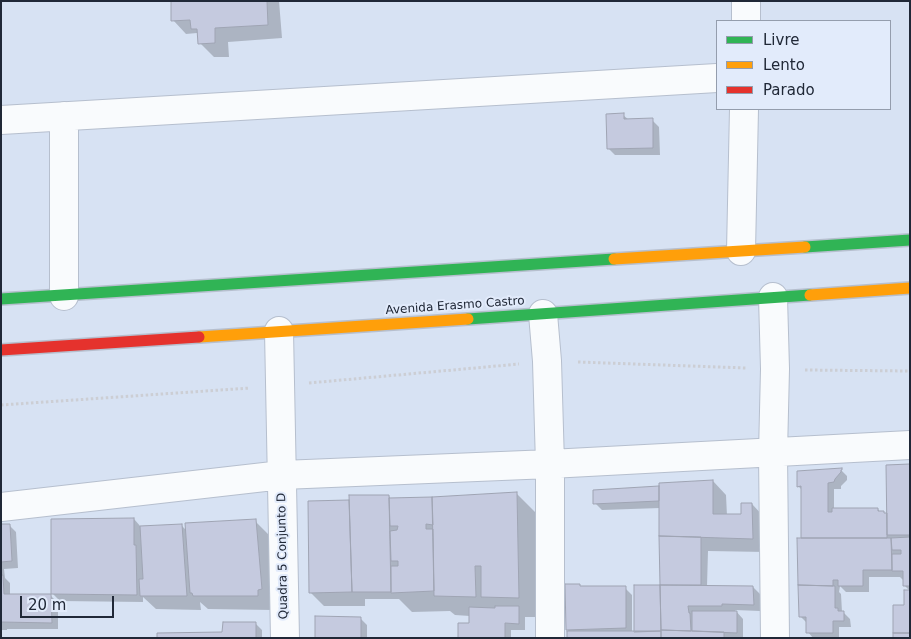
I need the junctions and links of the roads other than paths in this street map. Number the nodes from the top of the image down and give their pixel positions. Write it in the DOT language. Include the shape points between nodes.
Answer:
graph roads {
  1 [pos="746,1"];
  2 [pos="746,20"];
  3 [pos="716,78"];
  4 [pos="744,110"];
  5 [pos="64,116"];
  6 [pos="1,120"];
  7 [pos="910,240"];
  8 [pos="741,251"];
  9 [pos="910,288"];
  10 [pos="64,296"];
  11 [pos="773,298"];
  12 [pos="1,299"];
  13 [pos="542,314"];
  14 [pos="279,331"];
  15 [pos="1,350"];
  16 [pos="910,445"];
  17 [pos="773,453"];
  18 [pos="550,464"];
  19 [pos="282,475"];
  20 [pos="1,507"];
  21 [pos="285,638"];
  22 [pos="550,638"];
  23 [pos="775,638"];
  1 -- 2 [label="street"];
  3 -- 5 [label="street"];
  4 -- 8 [label="street"];
  5 -- 6 [label="street"];
  5 -- 10 [label="street"];
  7 -- 8 [label="main road"];
  8 -- 10 [label="main road"];
  9 -- 11 [label="main road, Avenida Erasmo Castro"];
  10 -- 12 [label="main road"];
  11 -- 13 [label="main road, Avenida Erasmo Castro"];
  11 -- 17 [label="street"];
  13 -- 14 [label="main road, Avenida Erasmo Castro"];
  13 -- 18 [label="street"];
  14 -- 15 [label="main road, Avenida Erasmo Castro"];
  14 -- 19 [label="street, Quadra 5 Conjunto D"];
  16 -- 17 [label="street"];
  17 -- 18 [label="street"];
  17 -- 23 [label="street"];
  18 -- 19 [label="street"];
  18 -- 22 [label="street"];
  19 -- 20 [label="street"];
  19 -- 21 [label="street, Quadra 5 Conjunto D"];
}
